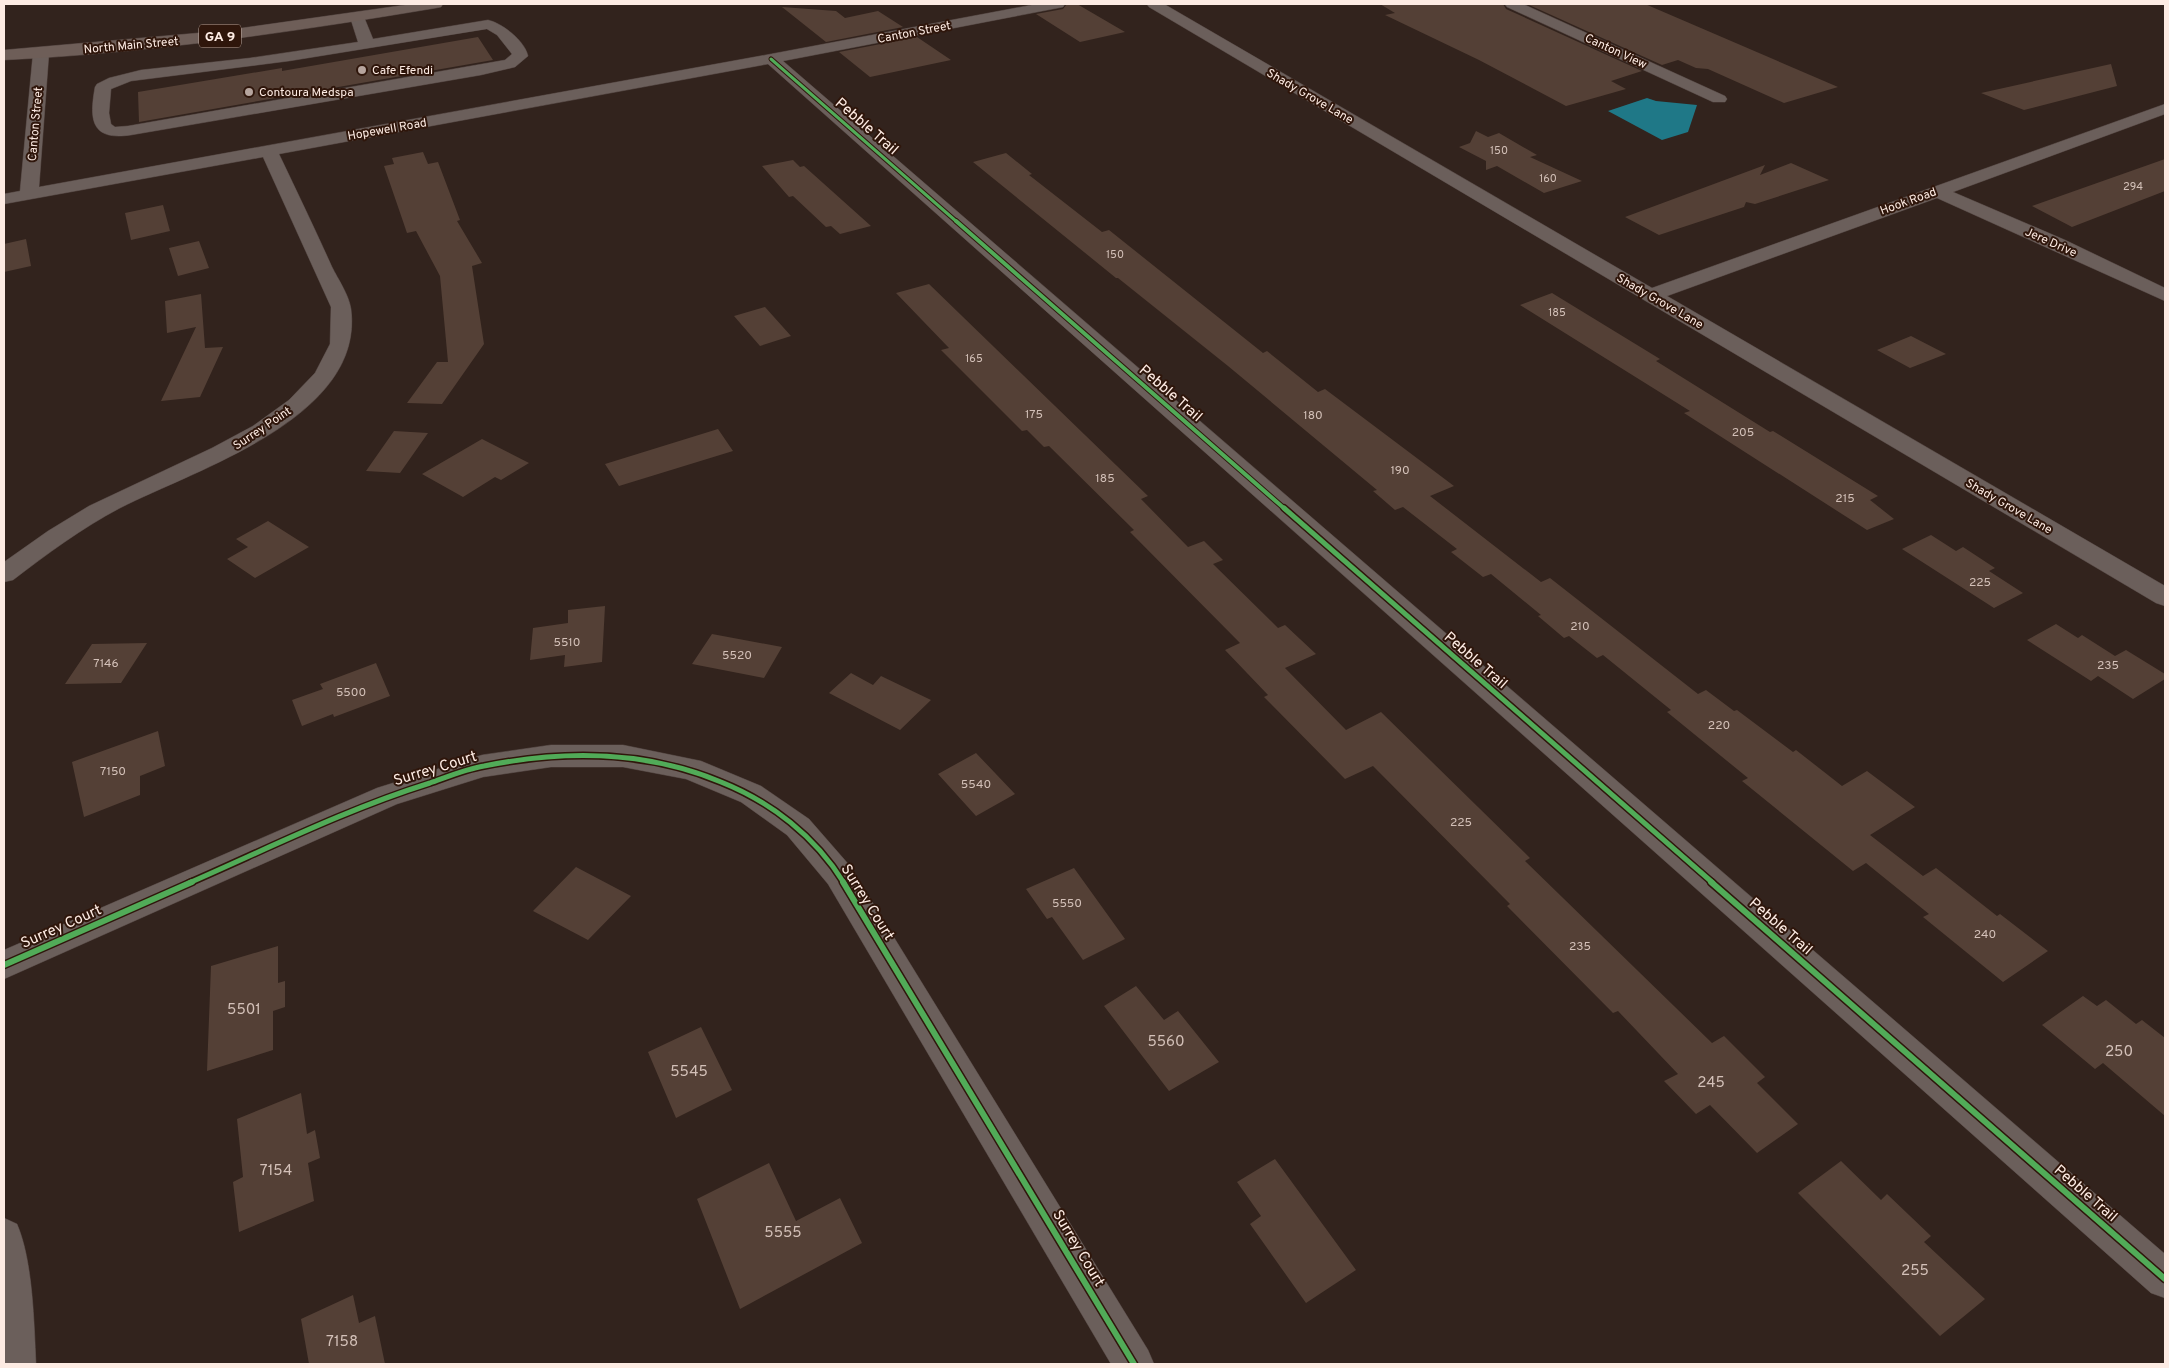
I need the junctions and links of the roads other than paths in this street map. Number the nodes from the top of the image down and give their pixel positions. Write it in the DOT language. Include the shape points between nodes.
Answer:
graph roads {
  1 [pos="436,4"];
  2 [pos="1058,4"];
  3 [pos="1154,4"];
  4 [pos="1512,4"];
  5 [pos="357,17"];
  6 [pos="367,46"];
  7 [pos="41,53"];
  8 [pos="4,56"];
  9 [pos="771,59"];
  10 [pos="1719,99"];
  11 [pos="2165,109"];
  12 [pos="269,151"];
  13 [pos="1936,191"];
  14 [pos="29,194"];
  15 [pos="4,199"];
  16 [pos="1651,295"];
  17 [pos="2165,295"];
  18 [pos="4,574"];
  19 [pos="2165,597"];
  20 [pos="4,965"];
  21 [pos="4,1238"];
  22 [pos="2165,1279"];
  23 [pos="7,1280"];
  24 [pos="16,1364"];
  25 [pos="1134,1364"];
  1 -- 5 [label="main road, North Main Street / GA 9"];
  2 -- 9 [label="street, Canton Street"];
  3 -- 16 [label="street, Shady Grove Lane"];
  4 -- 10 [label="street, Canton View"];
  5 -- 6 [label="street"];
  5 -- 7 [label="main road, North Main Street / GA 9" via="187,40"];
  6 -- 6 [label="street" via="488,24 502,31 520,56 510,64 490,68 133,130 112,132 102,121 103,87 113,81"];
  7 -- 8 [label="main road, North Main Street / GA 9"];
  7 -- 14 [label="street, Canton Street"];
  9 -- 12 [label="street, Hopewell Road"];
  9 -- 22 [label="street, Pebble Trail"];
  11 -- 13 [label="street, Hook Road"];
  12 -- 14 [label="street, Hopewell Road"];
  12 -- 18 [label="street, Surrey Point" via="341,307 343,340 324,376 283,416 225,452 60,532"];
  13 -- 16 [label="street, Hook Road"];
  13 -- 17 [label="street, Jere Drive"];
  14 -- 15 [label="street, Hopewell Road"];
  16 -- 19 [label="street, Shady Grove Lane"];
  20 -- 25 [label="street, Surrey Court" via="387,796 482,766 551,756 623,756 691,769 751,794 798,827 839,875"];
  21 -- 23 [label="street"];
  23 -- 24 [label="street"];
}
